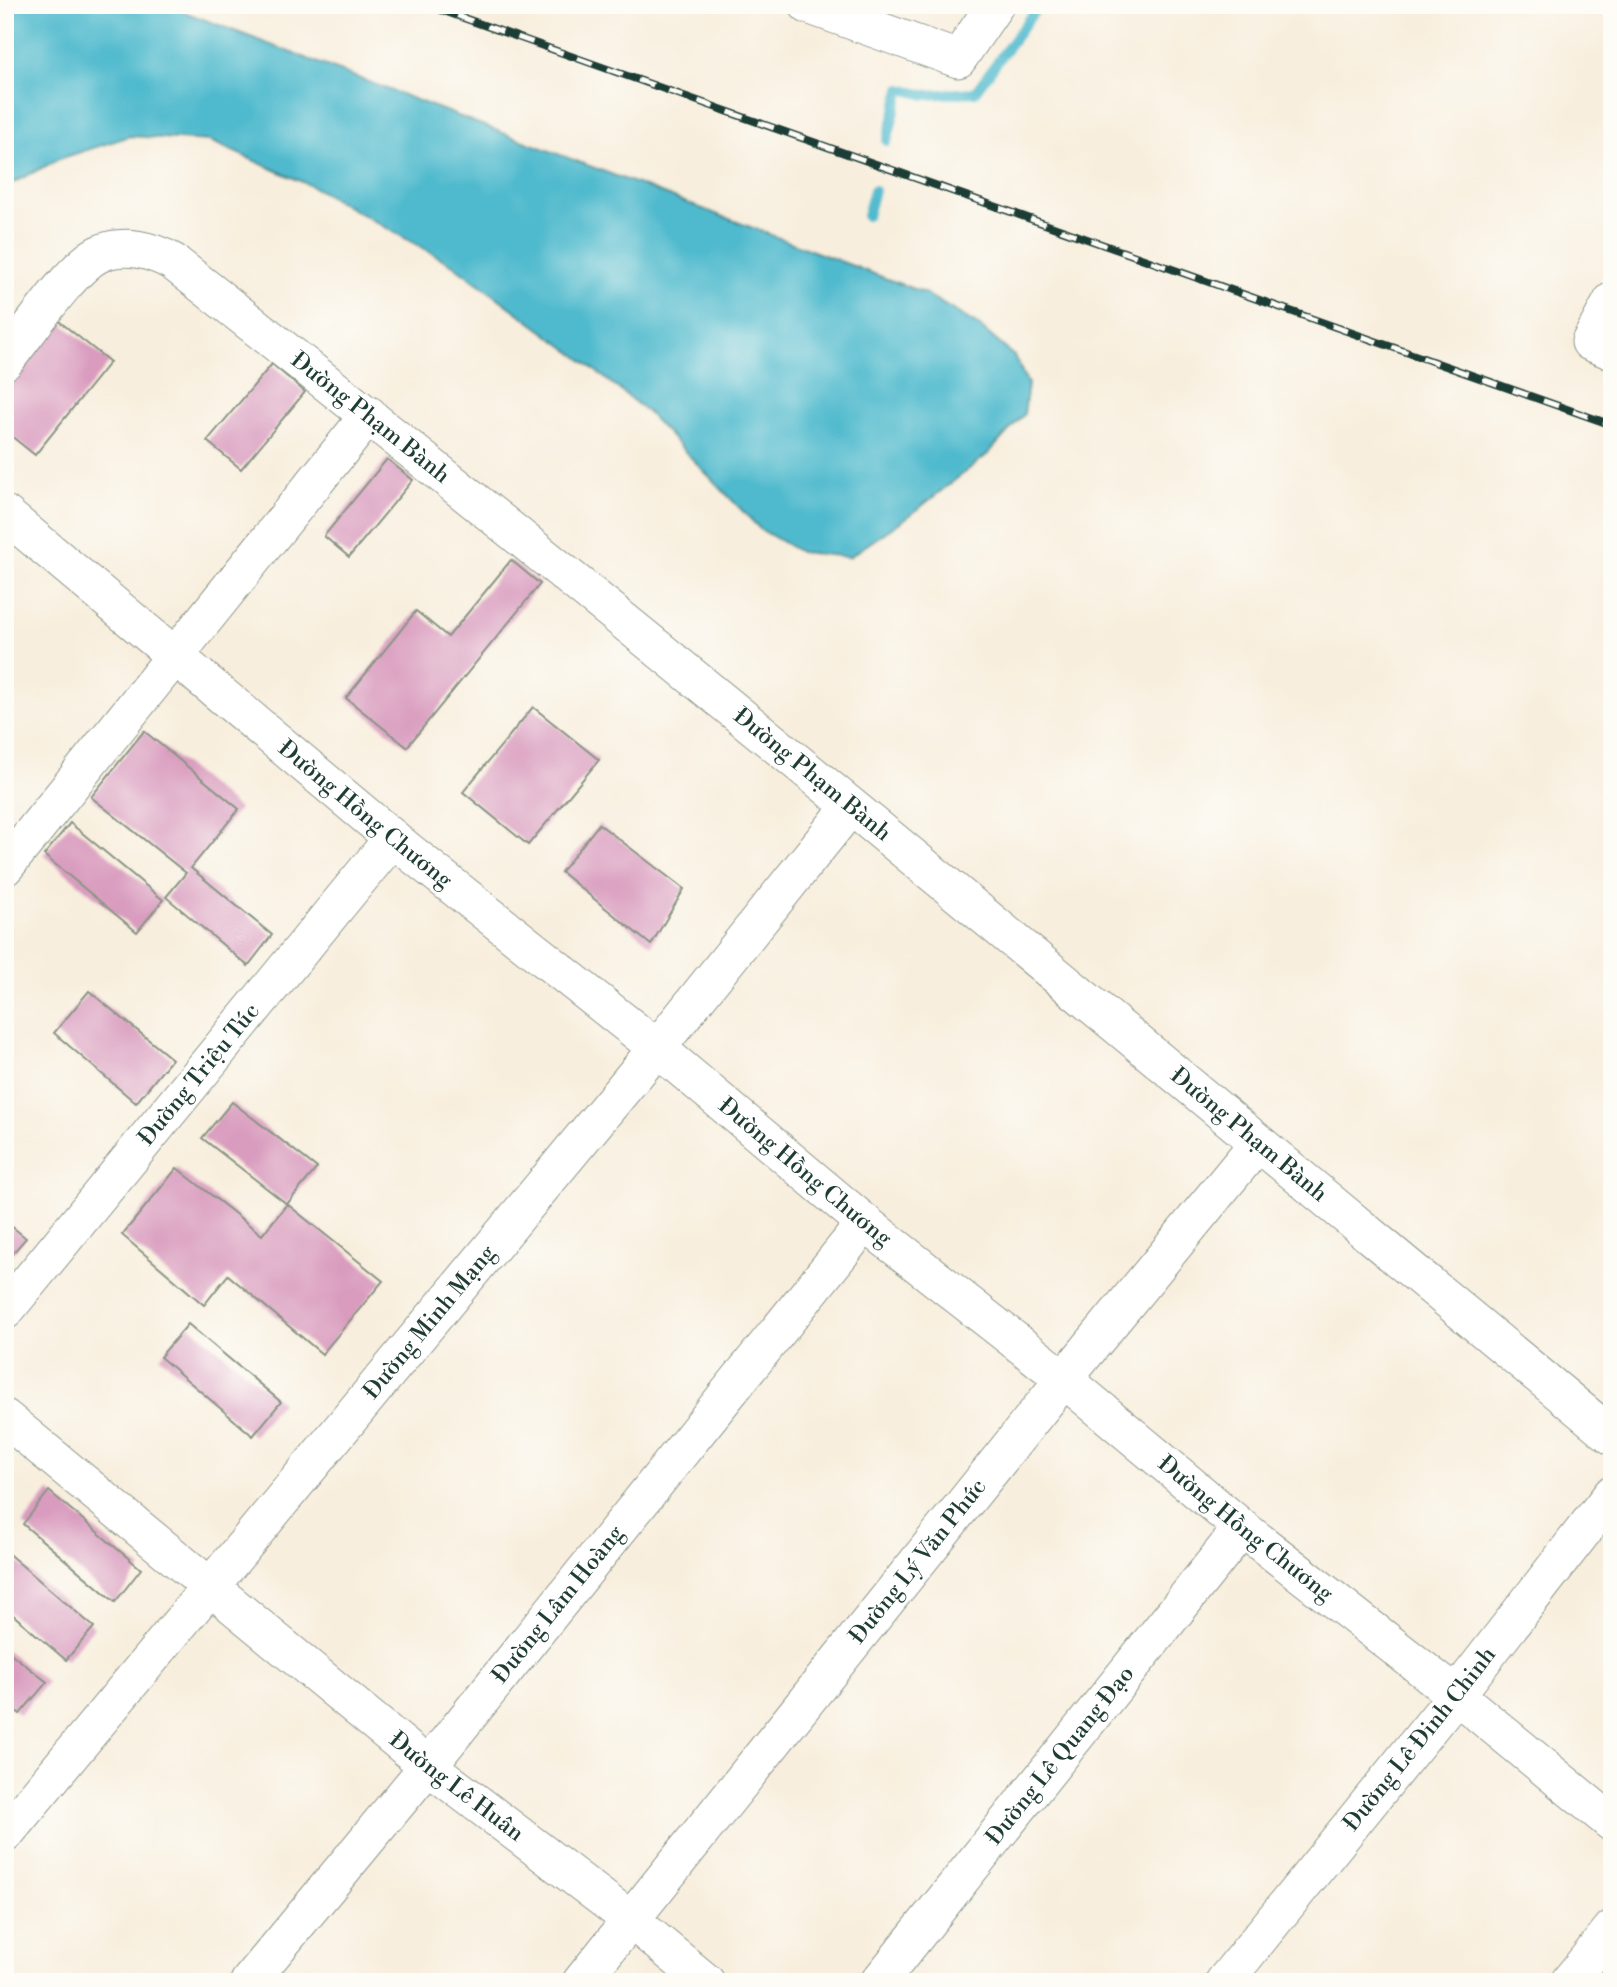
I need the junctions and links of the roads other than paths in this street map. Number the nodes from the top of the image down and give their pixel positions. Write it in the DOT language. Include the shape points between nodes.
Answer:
graph roads {
  1 [pos="808,5"];
  2 [pos="995,5"];
  3 [pos="1612,301"];
  4 [pos="1601,346"];
  5 [pos="5,361"];
  6 [pos="369,415"];
  7 [pos="5,514"];
  8 [pos="173,656"];
  9 [pos="850,807"];
  10 [pos="393,838"];
  11 [pos="5,867"];
  12 [pos="657,1048"];
  13 [pos="1258,1143"];
  14 [pos="865,1223"];
  15 [pos="5,1311"];
  16 [pos="1064,1379"];
  17 [pos="5,1418"];
  18 [pos="1612,1436"];
  19 [pos="1612,1494"];
  20 [pos="1242,1528"];
  21 [pos="211,1586"];
  22 [pos="1456,1695"];
  23 [pos="428,1766"];
  24 [pos="1612,1823"];
  25 [pos="5,1834"];
  26 [pos="631,1920"];
  27 [pos="1612,1929"];
  28 [pos="249,1982"];
  29 [pos="581,1982"];
  30 [pos="706,1982"];
  31 [pos="879,1982"];
  32 [pos="1224,1982"];
  33 [pos="1569,1982"];
  1 -- 2 [label="street" via="958,59"];
  3 -- 4 [label="street"];
  5 -- 6 [label="street, Đường Phạm Bành" via="82,266 101,253 155,252"];
  6 -- 8 [label="street"];
  6 -- 9 [label="street, Đường Phạm Bành"];
  7 -- 8 [label="street, Đường Hồng Chương"];
  8 -- 10 [label="street, Đường Hồng Chương"];
  8 -- 11 [label="street"];
  9 -- 12 [label="street, Đường Minh Mạng"];
  9 -- 13 [label="street, Đường Phạm Bành" via="1073,986"];
  10 -- 12 [label="street, Đường Hồng Chương"];
  10 -- 15 [label="street, Đường Triệu Túc"];
  12 -- 14 [label="street, Đường Hồng Chương"];
  12 -- 21 [label="street, Đường Minh Mạng"];
  13 -- 16 [label="street, Đường Lý Văn Phức"];
  13 -- 18 [label="street, Đường Phạm Bành"];
  14 -- 16 [label="street, Đường Hồng Chương"];
  14 -- 23 [label="street, Đường Lâm Hoàng"];
  16 -- 20 [label="street, Đường Hồng Chương"];
  16 -- 26 [label="street, Đường Lý Văn Phức"];
  17 -- 21 [label="street, Đường Lê Huân"];
  19 -- 22 [label="street, Đường Lê Đinh Chinh"];
  20 -- 22 [label="street, Đường Hồng Chương"];
  20 -- 31 [label="street, Đường Lê Quang Đạo"];
  21 -- 23 [label="street, Đường Lê Huân"];
  21 -- 25 [label="street, Đường Minh Mạng"];
  22 -- 24 [label="street, Đường Hồng Chương"];
  22 -- 32 [label="street, Đường Lê Đinh Chinh"];
  23 -- 26 [label="street, Đường Lê Huân"];
  23 -- 28 [label="street, Đường Lâm Hoàng"];
  26 -- 29 [label="street, Đường Lý Văn Phức"];
  26 -- 30 [label="street, Đường Lê Huân"];
  27 -- 33 [label="street"];
}
